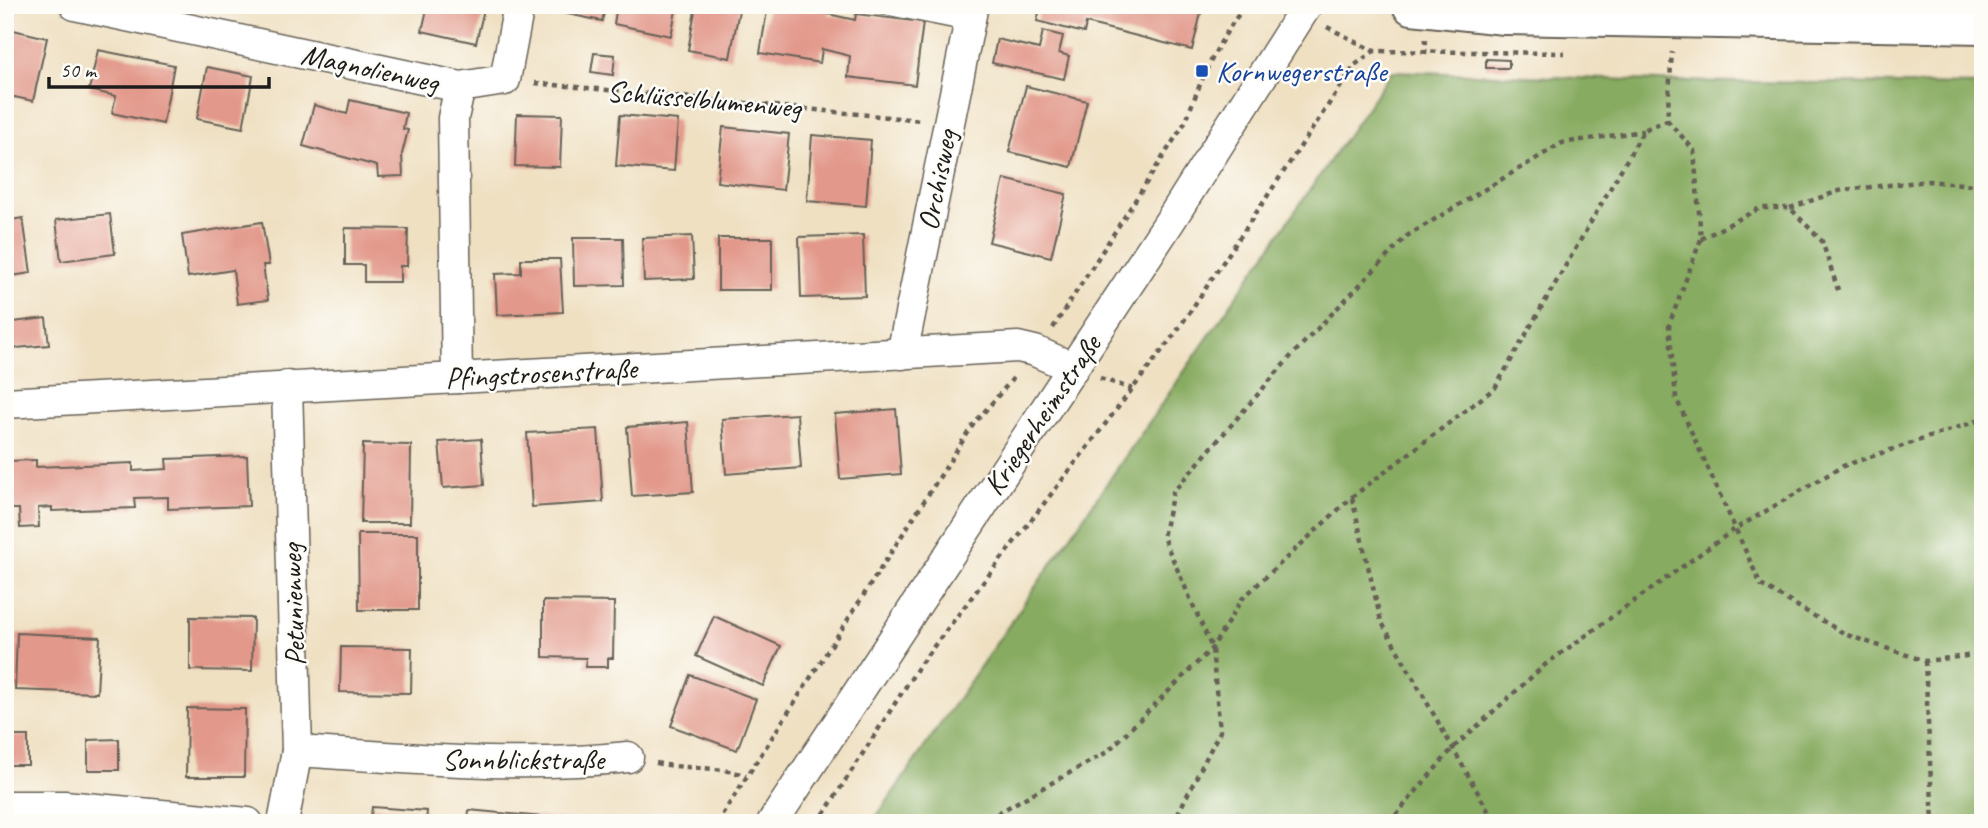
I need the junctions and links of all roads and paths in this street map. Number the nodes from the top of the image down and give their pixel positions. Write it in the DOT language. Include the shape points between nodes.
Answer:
graph roads {
  1 [pos="75,5"];
  2 [pos="519,5"];
  3 [pos="879,5"];
  4 [pos="1246,5"];
  5 [pos="1307,5"];
  6 [pos="1412,5"];
  7 [pos="971,14"];
  8 [pos="1983,24"];
  9 [pos="1374,51"];
  10 [pos="1672,52"];
  11 [pos="505,80"];
  12 [pos="460,88"];
  13 [pos="1667,120"];
  14 [pos="948,123"];
  15 [pos="1644,130"];
  16 [pos="1983,186"];
  17 [pos="1790,208"];
  18 [pos="1701,239"];
  19 [pos="1838,290"];
  20 [pos="1035,351"];
  21 [pos="902,354"];
  22 [pos="1073,368"];
  23 [pos="457,378"];
  24 [pos="287,386"];
  25 [pos="5,403"];
  26 [pos="1983,419"];
  27 [pos="1352,497"];
  28 [pos="1735,529"];
  29 [pos="1212,648"];
  30 [pos="1983,654"];
  31 [pos="1925,661"];
  32 [pos="1453,748"];
  33 [pos="297,751"];
  34 [pos="628,757"];
  35 [pos="746,776"];
  36 [pos="5,806"];
  37 [pos="248,823"];
  38 [pos="283,823"];
  39 [pos="717,823"];
  40 [pos="772,823"];
  41 [pos="818,823"];
  42 [pos="980,823"];
  43 [pos="1173,823"];
  44 [pos="1389,823"];
  45 [pos="1495,823"];
  46 [pos="1933,823"];
  1 -- 12 [label="street, Magnolienweg"];
  2 -- 11 [label="street"];
  3 -- 7 [label="lane"];
  4 -- 20 [label="path" via="1198,87 1186,121"];
  5 -- 22 [label="street, Kriegerheimstraße"];
  6 -- 8 [label="main road" via="1505,15"];
  7 -- 14 [label="street, Orchisweg"];
  9 -- 41 [label="path" via="1355,65 1177,331 921,663"];
  10 -- 13 [label="path"];
  11 -- 12 [label="street"];
  11 -- 14 [label="path, Schlüsselblumenweg"];
  12 -- 23 [label="street" via="453,118"];
  13 -- 15 [label="path"];
  13 -- 18 [label="path" via="1693,150"];
  14 -- 21 [label="street, Orchisweg"];
  15 -- 27 [label="path" via="1495,388"];
  15 -- 29 [label="path" via="1562,143 1407,236 1292,355 1174,492 1163,537"];
  16 -- 17 [label="path" via="1928,181 1842,190"];
  17 -- 18 [label="path" via="1760,208"];
  17 -- 19 [label="path" via="1822,241"];
  18 -- 28 [label="path" via="1669,326 1675,398"];
  20 -- 21 [label="street, Pfingstrosenstraße" via="1018,347"];
  20 -- 22 [label="street, Pfingstrosenstraße"];
  20 -- 35 [label="path" via="973,425"];
  21 -- 23 [label="street, Pfingstrosenstraße"];
  22 -- 40 [label="street, Kriegerheimstraße"];
  23 -- 24 [label="street, Pfingstrosenstraße"];
  24 -- 25 [label="street, Pfingstrosenstraße"];
  24 -- 33 [label="street, Petunienweg"];
  26 -- 28 [label="path" via="1843,466"];
  27 -- 29 [label="path" via="1242,599"];
  27 -- 32 [label="path" via="1381,621"];
  28 -- 31 [label="path" via="1761,585 1847,635"];
  28 -- 32 [label="path" via="1546,664"];
  29 -- 42 [label="path" via="1107,752"];
  29 -- 43 [label="path" via="1220,731"];
  30 -- 31 [label="path"];
  31 -- 46 [label="path"];
  32 -- 44 [label="path"];
  32 -- 45 [label="path"];
  33 -- 34 [label="street, Sonnblickstraße" via="460,761 585,762"];
  33 -- 38 [label="street, Petunienweg"];
  34 -- 35 [label="path, Sonnblickstraße" via="684,769 731,770"];
  35 -- 39 [label="path"];
  36 -- 37 [label="street" via="64,806"];
}
